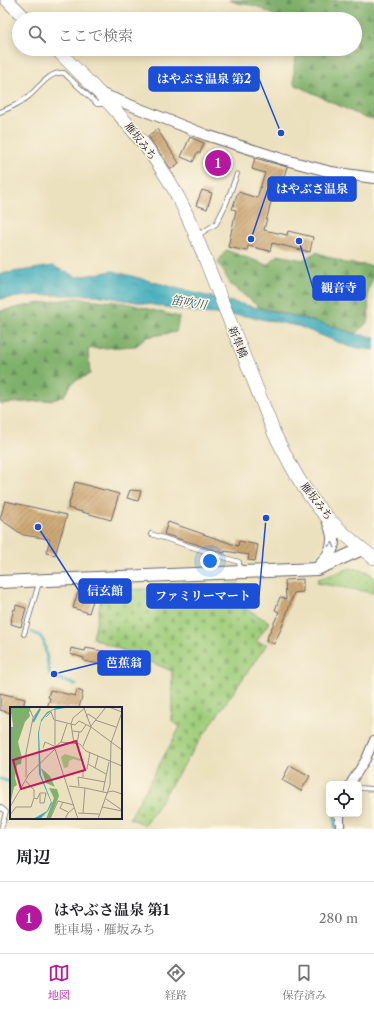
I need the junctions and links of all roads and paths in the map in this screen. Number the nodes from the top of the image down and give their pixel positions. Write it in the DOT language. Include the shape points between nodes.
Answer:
graph roads {
  1 [pos="7,0"];
  2 [pos="19,12"];
  3 [pos="63,56"];
  4 [pos="106,99"];
  5 [pos="0,112"];
  6 [pos="237,174"];
  7 [pos="374,178"];
  8 [pos="196,236"];
  9 [pos="202,250"];
  10 [pos="274,433"];
  11 [pos="327,517"];
  12 [pos="151,534"];
  13 [pos="362,549"];
  14 [pos="374,558"];
  15 [pos="317,569"];
  16 [pos="240,572"];
  17 [pos="39,580"];
  18 [pos="0,582"];
  19 [pos="24,634"];
  20 [pos="374,740"];
  21 [pos="352,781"];
  22 [pos="362,788"];
  23 [pos="374,790"];
  24 [pos="0,807"];
  25 [pos="340,817"];
  26 [pos="1,829"];
  27 [pos="341,829"];
  1 -- 2 [label="highway"];
  3 -- 4 [label="highway, 雁坂みち"];
  4 -- 5 [label="lane" via="97,104 64,73 59,72 12,107"];
  4 -- 7 [label="street" via="282,159 332,172"];
  4 -- 8 [label="highway, 雁坂みち" via="146,146 169,181"];
  6 -- 8 [label="lane" via="216,224"];
  8 -- 9 [label="highway, 雁坂みち"];
  9 -- 10 [label="highway, 新隼橋"];
  10 -- 11 [label="highway, 雁坂みち" via="299,478"];
  11 -- 13 [label="highway, 雁坂みち"];
  15 -- 11 [label="main road, one-way" via="331,550 334,539"];
  12 -- 16 [label="lane" via="239,562"];
  13 -- 14 [label="highway, 雁坂みち"];
  13 -- 15 [label="main road"];
  15 -- 16 [label="main road"];
  16 -- 17 [label="main road"];
  17 -- 18 [label="main road"];
  17 -- 19 [label="lane"];
  20 -- 21 [label="street"];
  22 -- 23 [label="lane"];
  24 -- 26 [label="lane" via="6,812"];
  25 -- 27 [label="street"];
}
